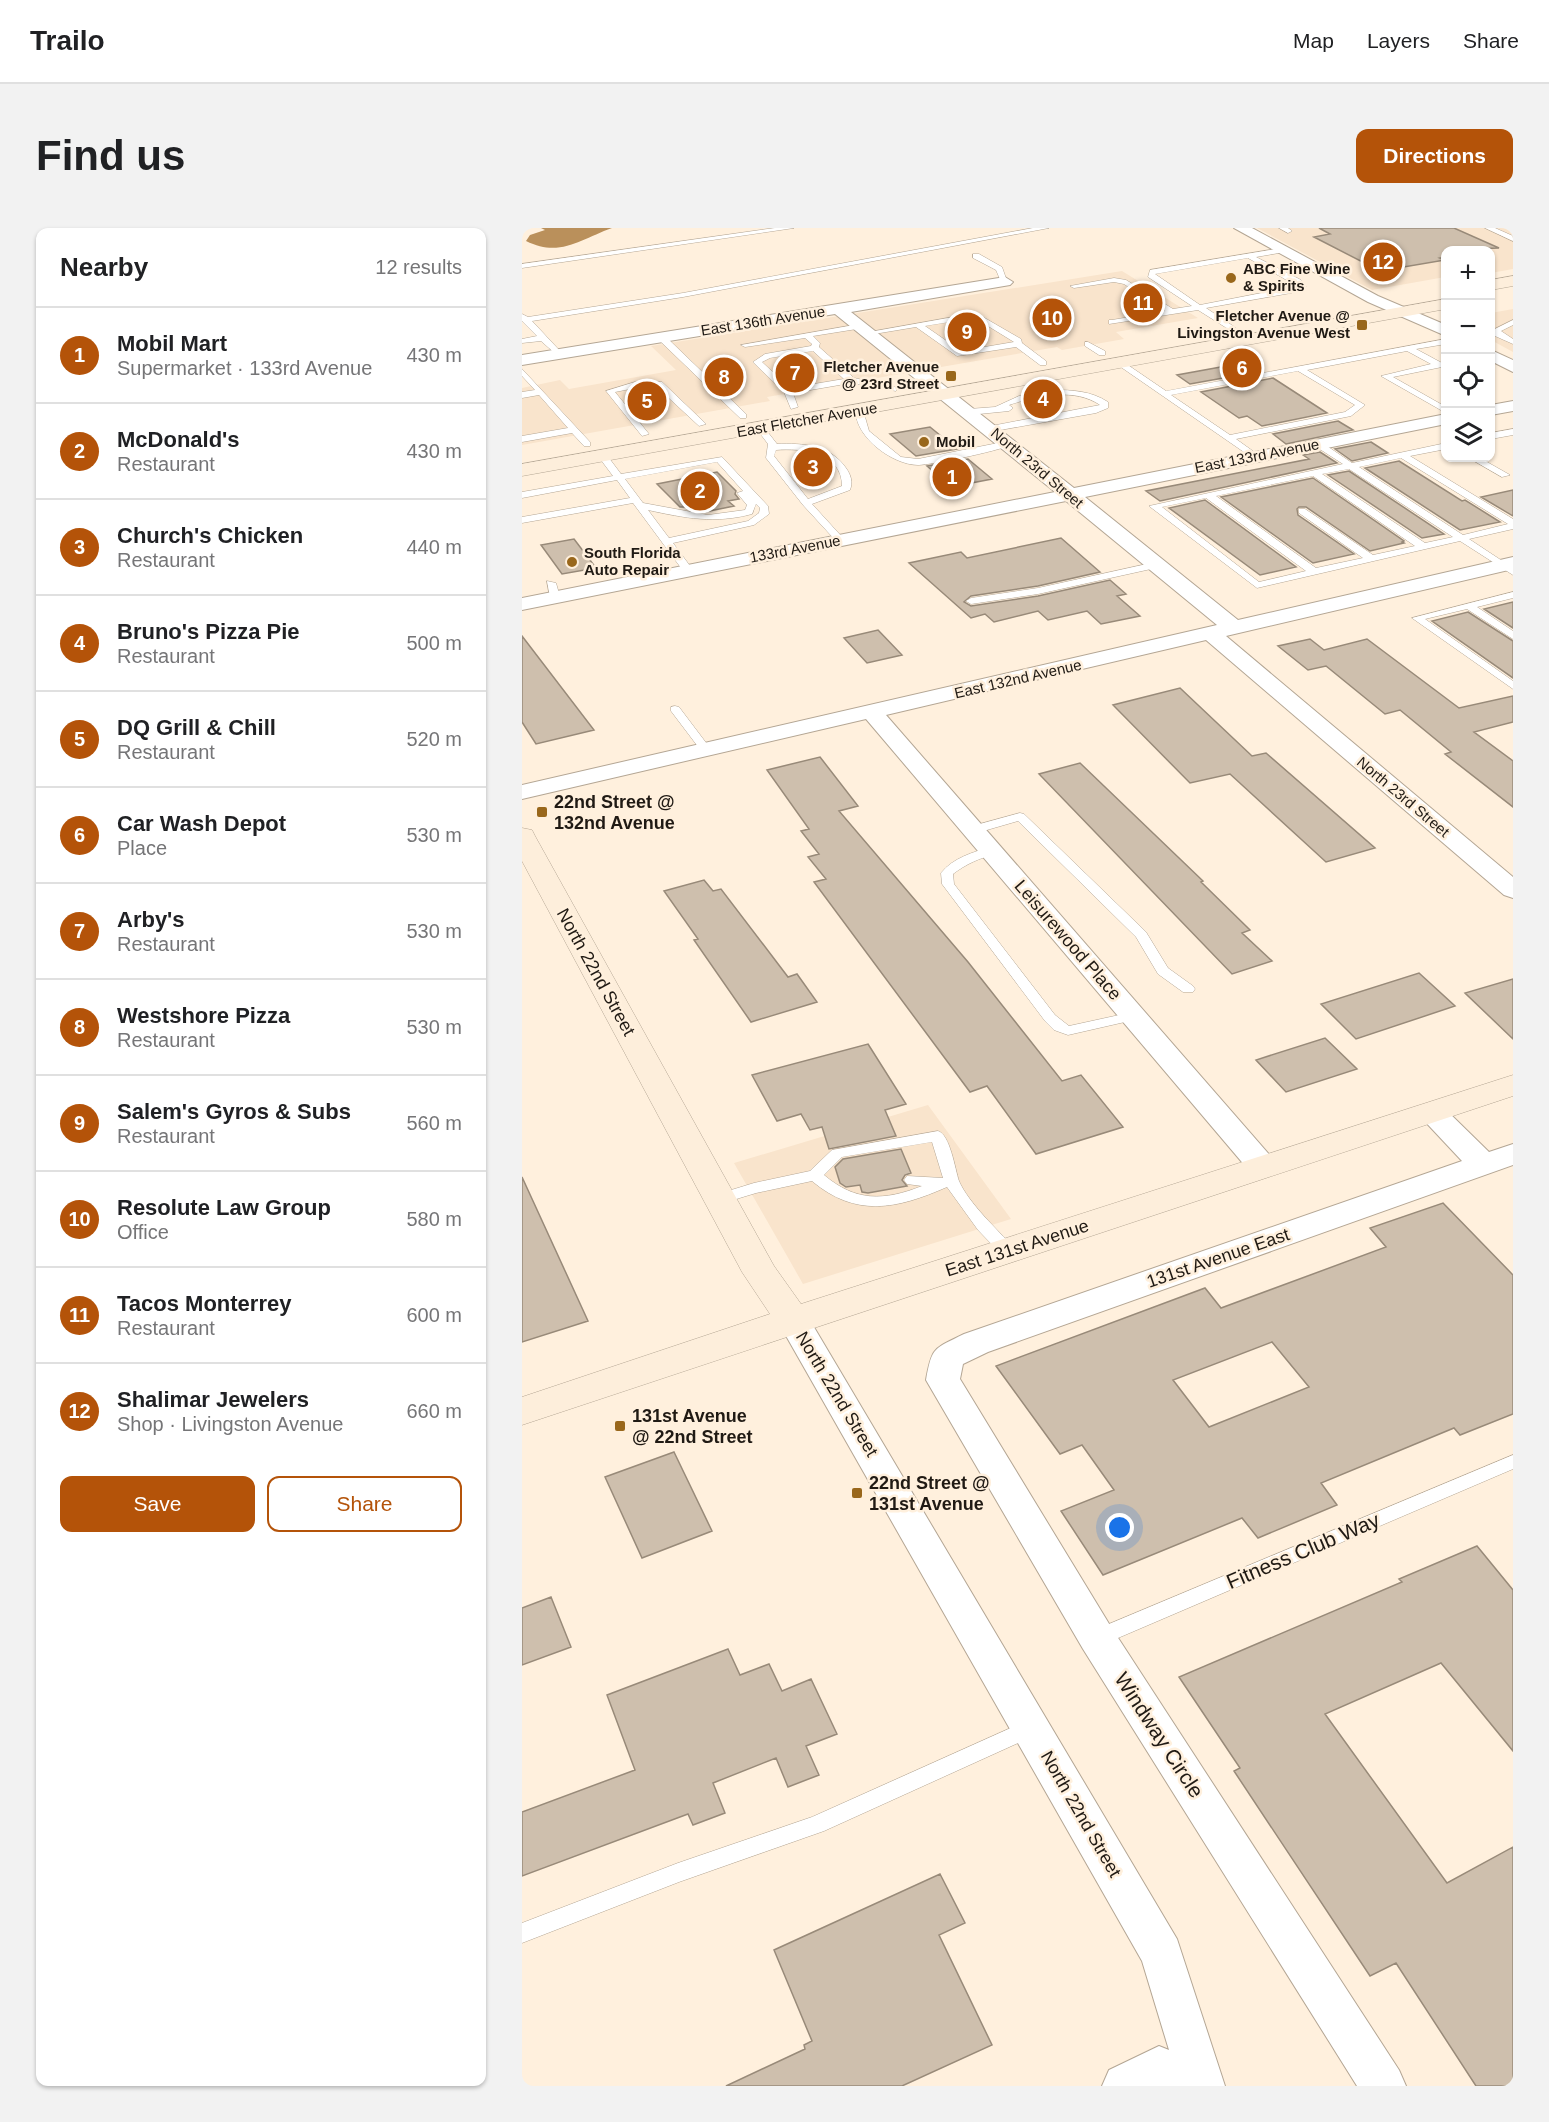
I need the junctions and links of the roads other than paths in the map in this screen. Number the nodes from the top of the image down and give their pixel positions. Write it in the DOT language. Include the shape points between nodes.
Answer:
graph roads {
  1 [pos="790,228"];
  2 [pos="1045,228"];
  3 [pos="1241,228"];
  4 [pos="1489,228"];
  5 [pos="1513,239"];
  6 [pos="1282,250"];
  7 [pos="1250,255"];
  8 [pos="976,256"];
  9 [pos="522,266"];
  10 [pos="1162,270"];
  11 [pos="1513,281"];
  12 [pos="1005,282"];
  13 [pos="1180,283"];
  14 [pos="1495,284"];
  15 [pos="1074,286"];
  16 [pos="1513,292"];
  17 [pos="1441,294"];
  18 [pos="1495,295"];
  19 [pos="1208,300"];
  20 [pos="1441,304"];
  21 [pos="1217,305"];
  22 [pos="1394,307"];
  23 [pos="1201,308"];
  24 [pos="838,309"];
  25 [pos="1172,312"];
  26 [pos="524,318"];
  27 [pos="1112,322"];
  28 [pos="1513,322"];
  29 [pos="918,325"];
  30 [pos="864,329"];
  31 [pos="1441,329"];
  32 [pos="1233,330"];
  33 [pos="807,335"];
  34 [pos="543,338"];
  35 [pos="662,338"];
  36 [pos="522,341"];
  37 [pos="1441,342"];
  38 [pos="1513,342"];
  39 [pos="1018,344"];
  40 [pos="745,345"];
  41 [pos="815,348"];
  42 [pos="1408,348"];
  43 [pos="558,354"];
  44 [pos="1495,357"];
  45 [pos="522,360"];
  46 [pos="1043,363"];
  47 [pos="1119,363"];
  48 [pos="1513,367"];
  49 [pos="1300,369"];
  50 [pos="522,372"];
  51 [pos="851,380"];
  52 [pos="939,388"];
  53 [pos="893,389"];
  54 [pos="541,392"];
  55 [pos="1164,394"];
  56 [pos="522,395"];
  57 [pos="1089,395"];
  58 [pos="791,399"];
  59 [pos="1046,404"];
  60 [pos="1513,406"];
  61 [pos="999,407"];
  62 [pos="1023,408"];
  63 [pos="1441,408"];
  64 [pos="1495,409"];
  65 [pos="859,410"];
  66 [pos="969,412"];
  67 [pos="743,416"];
  68 [pos="1441,420"];
  69 [pos="702,424"];
  70 [pos="760,428"];
  71 [pos="989,429"];
  72 [pos="1513,432"];
  73 [pos="645,434"];
  74 [pos="1502,434"];
  75 [pos="1495,435"];
  76 [pos="1229,438"];
  77 [pos="522,439"];
  78 [pos="1513,441"];
  79 [pos="588,443"];
  80 [pos="1008,444"];
  81 [pos="1318,444"];
  82 [pos="772,447"];
  83 [pos="1441,447"];
  84 [pos="1402,455"];
  85 [pos="522,456"];
  86 [pos="1254,456"];
  87 [pos="1481,462"];
  88 [pos="1351,465"];
  89 [pos="522,470"];
  90 [pos="729,470"];
  91 [pos="1314,473"];
  92 [pos="1505,476"];
  93 [pos="620,478"];
  94 [pos="1068,494"];
  95 [pos="522,495"];
  96 [pos="1208,495"];
  97 [pos="638,502"];
  98 [pos="806,503"];
  99 [pos="1302,511"];
  100 [pos="522,520"];
  101 [pos="1513,525"];
  102 [pos="1461,538"];
  103 [pos="840,540"];
  104 [pos="667,541"];
  105 [pos="1424,547"];
  106 [pos="1372,559"];
  107 [pos="1156,565"];
  108 [pos="1510,567"];
  109 [pos="688,570"];
  110 [pos="1314,572"];
  111 [pos="1513,595"];
  112 [pos="971,601"];
  113 [pos="522,604"];
  114 [pos="1469,606"];
  115 [pos="1234,628"];
  116 [pos="1210,634"];
  117 [pos="1513,636"];
  118 [pos="1513,686"];
  119 [pos="675,709"];
  120 [pos="873,713"];
  121 [pos="706,750"];
  122 [pos="522,792"];
  123 [pos="973,830"];
  124 [pos="522,836"];
  125 [pos="992,851"];
  126 [pos="1513,890"];
  127 [pos="1188,989"];
  128 [pos="1133,1016"];
  129 [pos="1513,1085"];
  130 [pos="1432,1113"];
  131 [pos="1513,1154"];
  132 [pos="1484,1165"];
  133 [pos="1263,1167"];
  134 [pos="815,1175"];
  135 [pos="912,1180"];
  136 [pos="948,1184"];
  137 [pos="861,1190"];
  138 [pos="837,1193"];
  139 [pos="720,1199"];
  140 [pos="1008,1251"];
  141 [pos="793,1320"];
  142 [pos="943,1380"];
  143 [pos="522,1412"];
  144 [pos="1512,1464"];
  145 [pos="1097,1638"];
  146 [pos="1031,1728"];
  147 [pos="522,1933"];
  148 [pos="1125,2086"];
  149 [pos="1177,2086"];
  150 [pos="1202,2086"];
  151 [pos="1383,2086"];
  1 -- 9 [label="lane"];
  2 -- 26 [label="lane" via="683,295"];
  3 -- 6 [label="street"];
  4 -- 5 [label="lane"];
  6 -- 7 [label="lane"];
  6 -- 22 [label="street"];
  7 -- 10 [label="lane"];
  7 -- 21 [label="lane" via="1302,285 1291,291"];
  8 -- 12 [label="lane" via="999,269"];
  10 -- 13 [label="lane"];
  10 -- 23 [label="lane" via="1151,275"];
  11 -- 14 [label="main road"];
  12 -- 24 [label="street, East 136th Avenue"];
  15 -- 25 [label="lane" via="1120,281"];
  16 -- 18 [label="main road"];
  17 -- 22 [label="main road, East Fletcher Avenue"];
  19 -- 21 [label="lane"];
  20 -- 22 [label="main road, East Fletcher Avenue"];
  21 -- 23 [label="lane"];
  22 -- 31 [label="street"];
  22 -- 32 [label="main road, East Fletcher Avenue"];
  22 -- 47 [label="main road, East Fletcher Avenue"];
  23 -- 25 [label="lane"];
  23 -- 32 [label="lane"];
  24 -- 30 [label="street, North 23rd Street"];
  24 -- 35 [label="street, East 136th Avenue"];
  25 -- 27 [label="lane"];
  26 -- 34 [label="lane"];
  28 -- 38 [label="lane" via="1497,330"];
  29 -- 30 [label="lane"];
  29 -- 39 [label="lane" via="960,354"];
  29 -- 39 [label="lane" via="976,315 998,326"];
  30 -- 33 [label="lane"];
  30 -- 52 [label="street, North 23rd Street"];
  32 -- 46 [label="main road, East Fletcher Avenue" via="1095,348"];
  33 -- 40 [label="lane"];
  33 -- 41 [label="lane" via="816,343"];
  34 -- 36 [label="lane"];
  34 -- 43 [label="lane"];
  35 -- 43 [label="street, East 136th Avenue"];
  35 -- 67 [label="lane"];
  37 -- 42 [label="lane"];
  39 -- 46 [label="lane"];
  41 -- 51 [label="lane"];
  41 -- 58 [label="lane" via="768,356 757,362"];
  42 -- 49 [label="lane"];
  42 -- 63 [label="lane" via="1439,365 1385,376"];
  43 -- 45 [label="street, East 136th Avenue"];
  44 -- 48 [label="street"];
  46 -- 52 [label="main road, East Fletcher Avenue"];
  47 -- 52 [label="main road, East Fletcher Avenue"];
  47 -- 55 [label="lane"];
  49 -- 55 [label="lane"];
  49 -- 76 [label="lane" via="1361,405 1348,414"];
  50 -- 54 [label="lane"];
  51 -- 53 [label="lane"];
  51 -- 58 [label="lane"];
  52 -- 53 [label="main road, East Fletcher Avenue"];
  52 -- 65 [label="main road, East Fletcher Avenue"];
  52 -- 66 [label="street, North 23rd Street"];
  53 -- 58 [label="main road, East Fletcher Avenue"];
  54 -- 56 [label="lane"];
  54 -- 79 [label="lane"];
  55 -- 76 [label="lane"];
  57 -- 59 [label="lane"];
  57 -- 61 [label="lane" via="1055,393"];
  57 -- 71 [label="lane" via="1103,401 1104,408"];
  58 -- 67 [label="main road, East Fletcher Avenue"];
  60 -- 64 [label="street"];
  61 -- 62 [label="lane"];
  61 -- 66 [label="lane"];
  65 -- 70 [label="main road, East Fletcher Avenue"];
  65 -- 80 [label="lane" via="865,432 898,459 918,462"];
  66 -- 71 [label="street, North 23rd Street"];
  67 -- 69 [label="main road, East Fletcher Avenue"];
  68 -- 81 [label="street, East 133rd Avenue"];
  69 -- 73 [label="main road, East Fletcher Avenue"];
  69 -- 73 [label="lane" via="659,384 610,391"];
  70 -- 79 [label="main road, East Fletcher Avenue"];
  70 -- 82 [label="lane" via="774,444"];
  71 -- 80 [label="street, North 23rd Street"];
  72 -- 74 [label="lane"];
  73 -- 79 [label="main road, East Fletcher Avenue"];
  74 -- 75 [label="lane"];
  74 -- 78 [label="lane"];
  76 -- 86 [label="lane"];
  77 -- 79 [label="lane"];
  79 -- 85 [label="main road, East Fletcher Avenue"];
  79 -- 89 [label="main road, East Fletcher Avenue"];
  79 -- 93 [label="lane"];
  80 -- 94 [label="street, North 23rd Street"];
  81 -- 86 [label="street, East 133rd Avenue"];
  81 -- 88 [label="lane"];
  82 -- 98 [label="lane" via="770,456"];
  82 -- 98 [label="lane" via="819,449 841,466 847,488"];
  83 -- 84 [label="lane"];
  84 -- 88 [label="lane"];
  84 -- 101 [label="lane"];
  86 -- 94 [label="street, East 133rd Avenue"];
  87 -- 92 [label="lane"];
  88 -- 91 [label="lane"];
  88 -- 102 [label="lane"];
  90 -- 93 [label="lane" via="719,459"];
  90 -- 97 [label="lane" via="726,474 752,505 734,523 702,527"];
  90 -- 104 [label="lane" via="765,508 764,514 728,530"];
  91 -- 96 [label="lane"];
  91 -- 105 [label="lane"];
  93 -- 95 [label="lane"];
  93 -- 97 [label="lane"];
  94 -- 103 [label="street, 133rd Avenue"];
  94 -- 107 [label="street, North 23rd Street"];
  96 -- 110 [label="lane"];
  96 -- 110 [label="lane" via="1154,506 1257,585"];
  97 -- 100 [label="lane"];
  97 -- 104 [label="lane"];
  98 -- 103 [label="lane"];
  99 -- 106 [label="lane"];
  101 -- 102 [label="lane"];
  102 -- 105 [label="lane"];
  102 -- 108 [label="lane"];
  103 -- 109 [label="street, 133rd Avenue"];
  104 -- 109 [label="lane"];
  105 -- 106 [label="lane"];
  106 -- 110 [label="lane"];
  107 -- 112 [label="lane"];
  107 -- 115 [label="street, North 23rd Street"];
  108 -- 115 [label="street, East 132nd Avenue"];
  109 -- 113 [label="street, 133rd Avenue" via="553,590"];
  111 -- 114 [label="lane"];
  114 -- 117 [label="lane"];
  114 -- 118 [label="lane" via="1417,618"];
  115 -- 116 [label="street, East 132nd Avenue"];
  116 -- 120 [label="street, East 132nd Avenue"];
  116 -- 126 [label="street, North 23rd Street"];
  119 -- 121 [label="lane"];
  120 -- 121 [label="street, East 132nd Avenue"];
  120 -- 123 [label="street, Leisurewood Place"];
  121 -- 122 [label="street, East 132nd Avenue"];
  123 -- 125 [label="street, Leisurewood Place"];
  123 -- 127 [label="lane" via="1020,818 1141,936 1163,971"];
  124 -- 139 [label="main road, North 22nd Street"];
  125 -- 128 [label="street, Leisurewood Place"];
  125 -- 128 [label="lane" via="974,855 954,867 947,873 948,884 1050,1018 1068,1031"];
  128 -- 133 [label="street, Leisurewood Place"];
  129 -- 130 [label="main road, East 131st Avenue"];
  130 -- 132 [label="street"];
  130 -- 133 [label="main road, East 131st Avenue"];
  131 -- 132 [label="street, 131st Avenue East"];
  132 -- 142 [label="street, 131st Avenue East" via="976,1343 947,1357"];
  133 -- 140 [label="main road, East 131st Avenue"];
  134 -- 136 [label="lane" via="837,1153 938,1136"];
  134 -- 138 [label="lane"];
  134 -- 139 [label="lane"];
  135 -- 136 [label="lane"];
  136 -- 138 [label="lane" via="917,1195 866,1204"];
  136 -- 140 [label="lane"];
  137 -- 138 [label="lane"];
  139 -- 141 [label="main road, North 22nd Street" via="760,1272"];
  140 -- 141 [label="main road, East 131st Avenue"];
  141 -- 143 [label="main road, East 131st Avenue"];
  141 -- 146 [label="street, North 22nd Street"];
  142 -- 145 [label="street, Windway Circle"];
  144 -- 145 [label="lane, Fitness Club Way"];
  145 -- 151 [label="street, Windway Circle"];
  146 -- 147 [label="lane" via="817,1824"];
  146 -- 150 [label="street, North 22nd Street" via="1162,1954"];
  148 -- 149 [label="street" via="1159,2069"];
}
